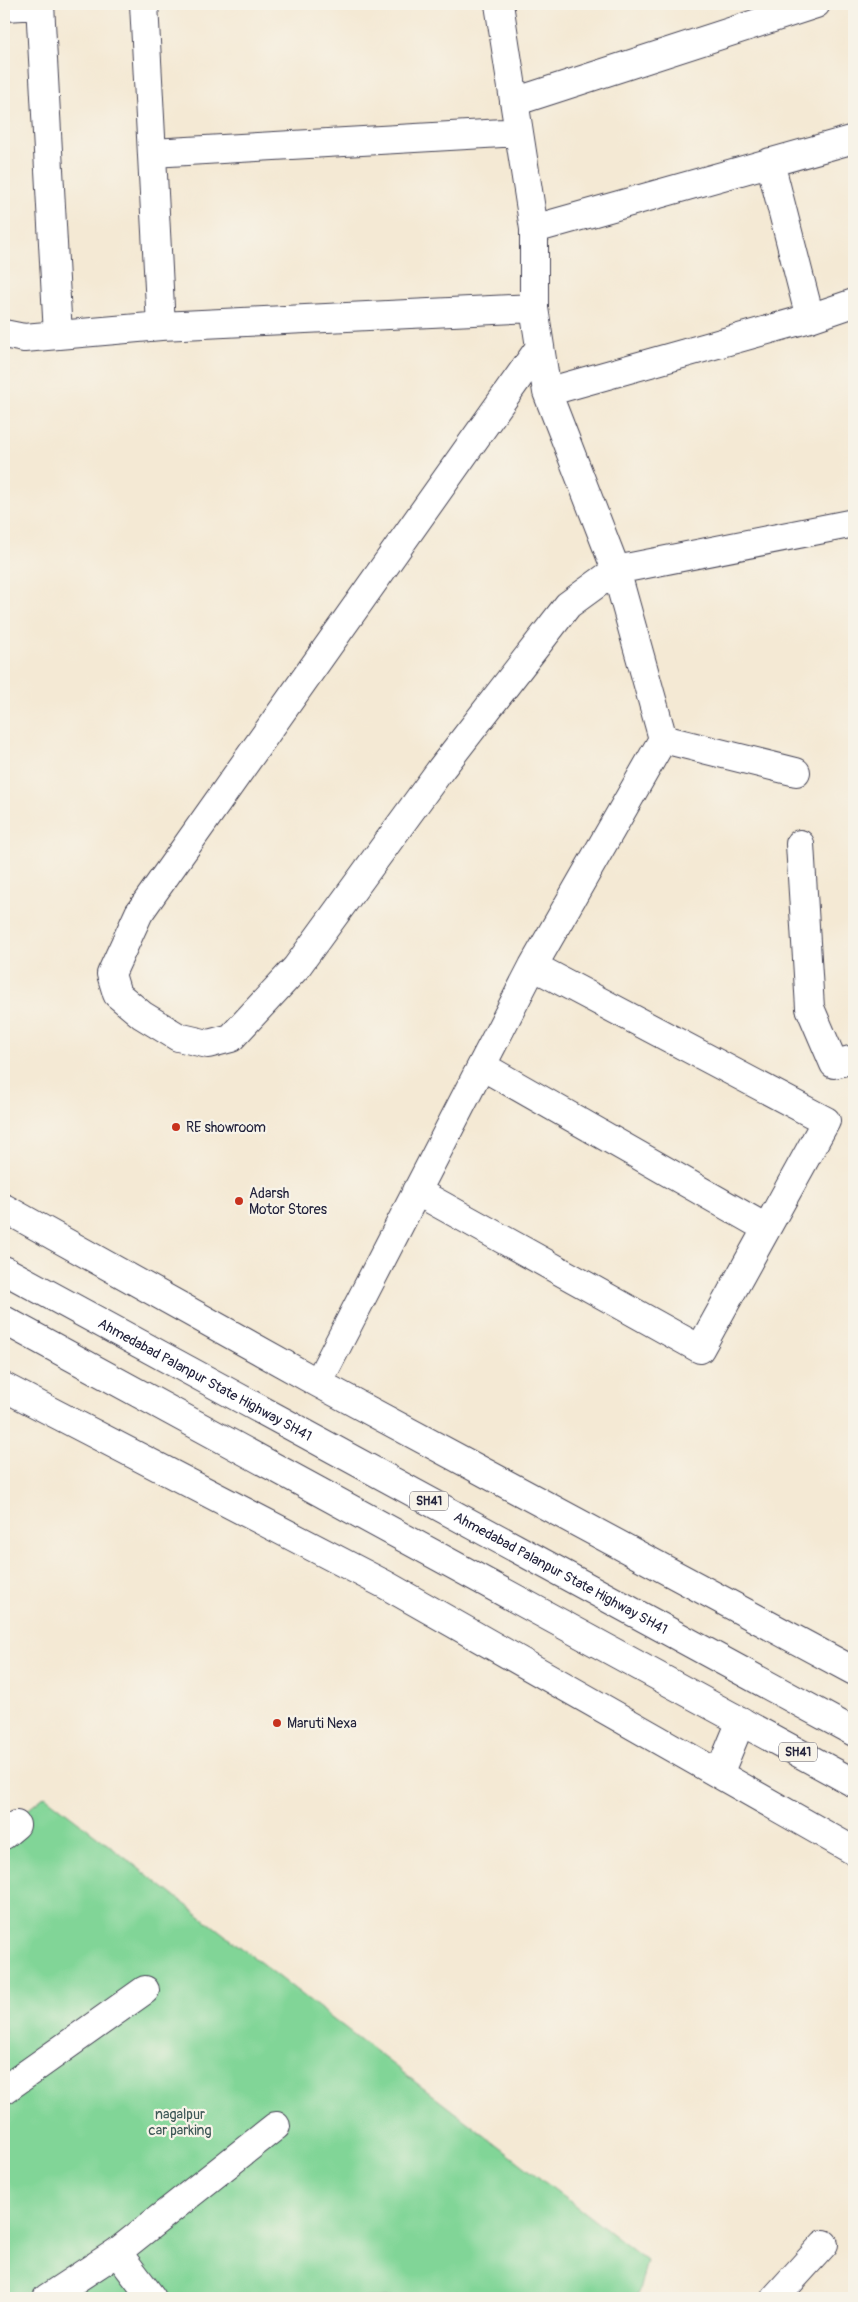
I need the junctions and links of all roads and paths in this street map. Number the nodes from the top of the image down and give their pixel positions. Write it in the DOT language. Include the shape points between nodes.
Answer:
graph roads {
  1 [pos="40,4"];
  2 [pos="144,4"];
  3 [pos="499,4"];
  4 [pos="816,4"];
  5 [pos="4,7"];
  6 [pos="514,102"];
  7 [pos="519,132"];
  8 [pos="854,139"];
  9 [pos="152,153"];
  10 [pos="770,162"];
  11 [pos="534,229"];
  12 [pos="854,303"];
  13 [pos="534,308"];
  14 [pos="810,318"];
  15 [pos="161,326"];
  16 [pos="4,334"];
  17 [pos="58,335"];
  18 [pos="540,347"];
  19 [pos="547,392"];
  20 [pos="854,523"];
  21 [pos="616,570"];
  22 [pos="663,739"];
  23 [pos="796,772"];
  24 [pos="800,844"];
  25 [pos="533,966"];
  26 [pos="854,1059"];
  27 [pos="482,1066"];
  28 [pos="416,1191"];
  29 [pos="4,1208"];
  30 [pos="766,1228"];
  31 [pos="4,1270"];
  32 [pos="4,1320"];
  33 [pos="318,1383"];
  34 [pos="4,1386"];
  35 [pos="854,1672"];
  36 [pos="741,1721"];
  37 [pos="854,1732"];
  38 [pos="719,1774"];
  39 [pos="854,1782"];
  40 [pos="854,1851"];
  41 [pos="145,1990"];
  42 [pos="4,2090"];
  43 [pos="276,2126"];
  44 [pos="824,2244"];
  45 [pos="117,2252"];
  46 [pos="47,2298"];
  47 [pos="152,2298"];
  48 [pos="775,2298"];
  1 -- 5 [label="street"];
  1 -- 17 [label="street"];
  2 -- 9 [label="street"];
  3 -- 6 [label="street"];
  4 -- 6 [label="street"];
  6 -- 7 [label="street"];
  7 -- 9 [label="street"];
  7 -- 11 [label="street"];
  8 -- 10 [label="street"];
  9 -- 15 [label="street"];
  10 -- 11 [label="street"];
  10 -- 14 [label="street"];
  11 -- 13 [label="street"];
  12 -- 14 [label="street"];
  13 -- 15 [label="street"];
  13 -- 18 [label="street"];
  14 -- 19 [label="street"];
  15 -- 17 [label="street"];
  16 -- 17 [label="street" via="24,338"];
  18 -- 19 [label="street"];
  18 -- 21 [label="street" via="139,913 111,974 117,994 142,1016 178,1036 208,1044 231,1038 296,968 568,605"];
  19 -- 21 [label="street"];
  20 -- 21 [label="street"];
  21 -- 22 [label="street"];
  22 -- 23 [label="street"];
  22 -- 25 [label="street"];
  24 -- 26 [label="street" via="810,1008 834,1064"];
  25 -- 27 [label="street"];
  25 -- 30 [label="street" via="826,1120"];
  27 -- 28 [label="street"];
  27 -- 30 [label="street"];
  28 -- 30 [label="street" via="700,1349"];
  28 -- 33 [label="street"];
  29 -- 33 [label="street"];
  31 -- 37 [label="street, Ahmedabad Palanpur State Highway SH41 / SH41"];
  32 -- 36 [label="street, SH41"];
  33 -- 35 [label="street"];
  34 -- 38 [label="street" via="386,1585"];
  36 -- 38 [label="street"];
  36 -- 39 [label="street, SH41"];
  38 -- 40 [label="street"];
  41 -- 42 [label="street"];
  43 -- 45 [label="street"];
  44 -- 48 [label="street"];
  45 -- 46 [label="street"];
  45 -- 47 [label="street"];
}
